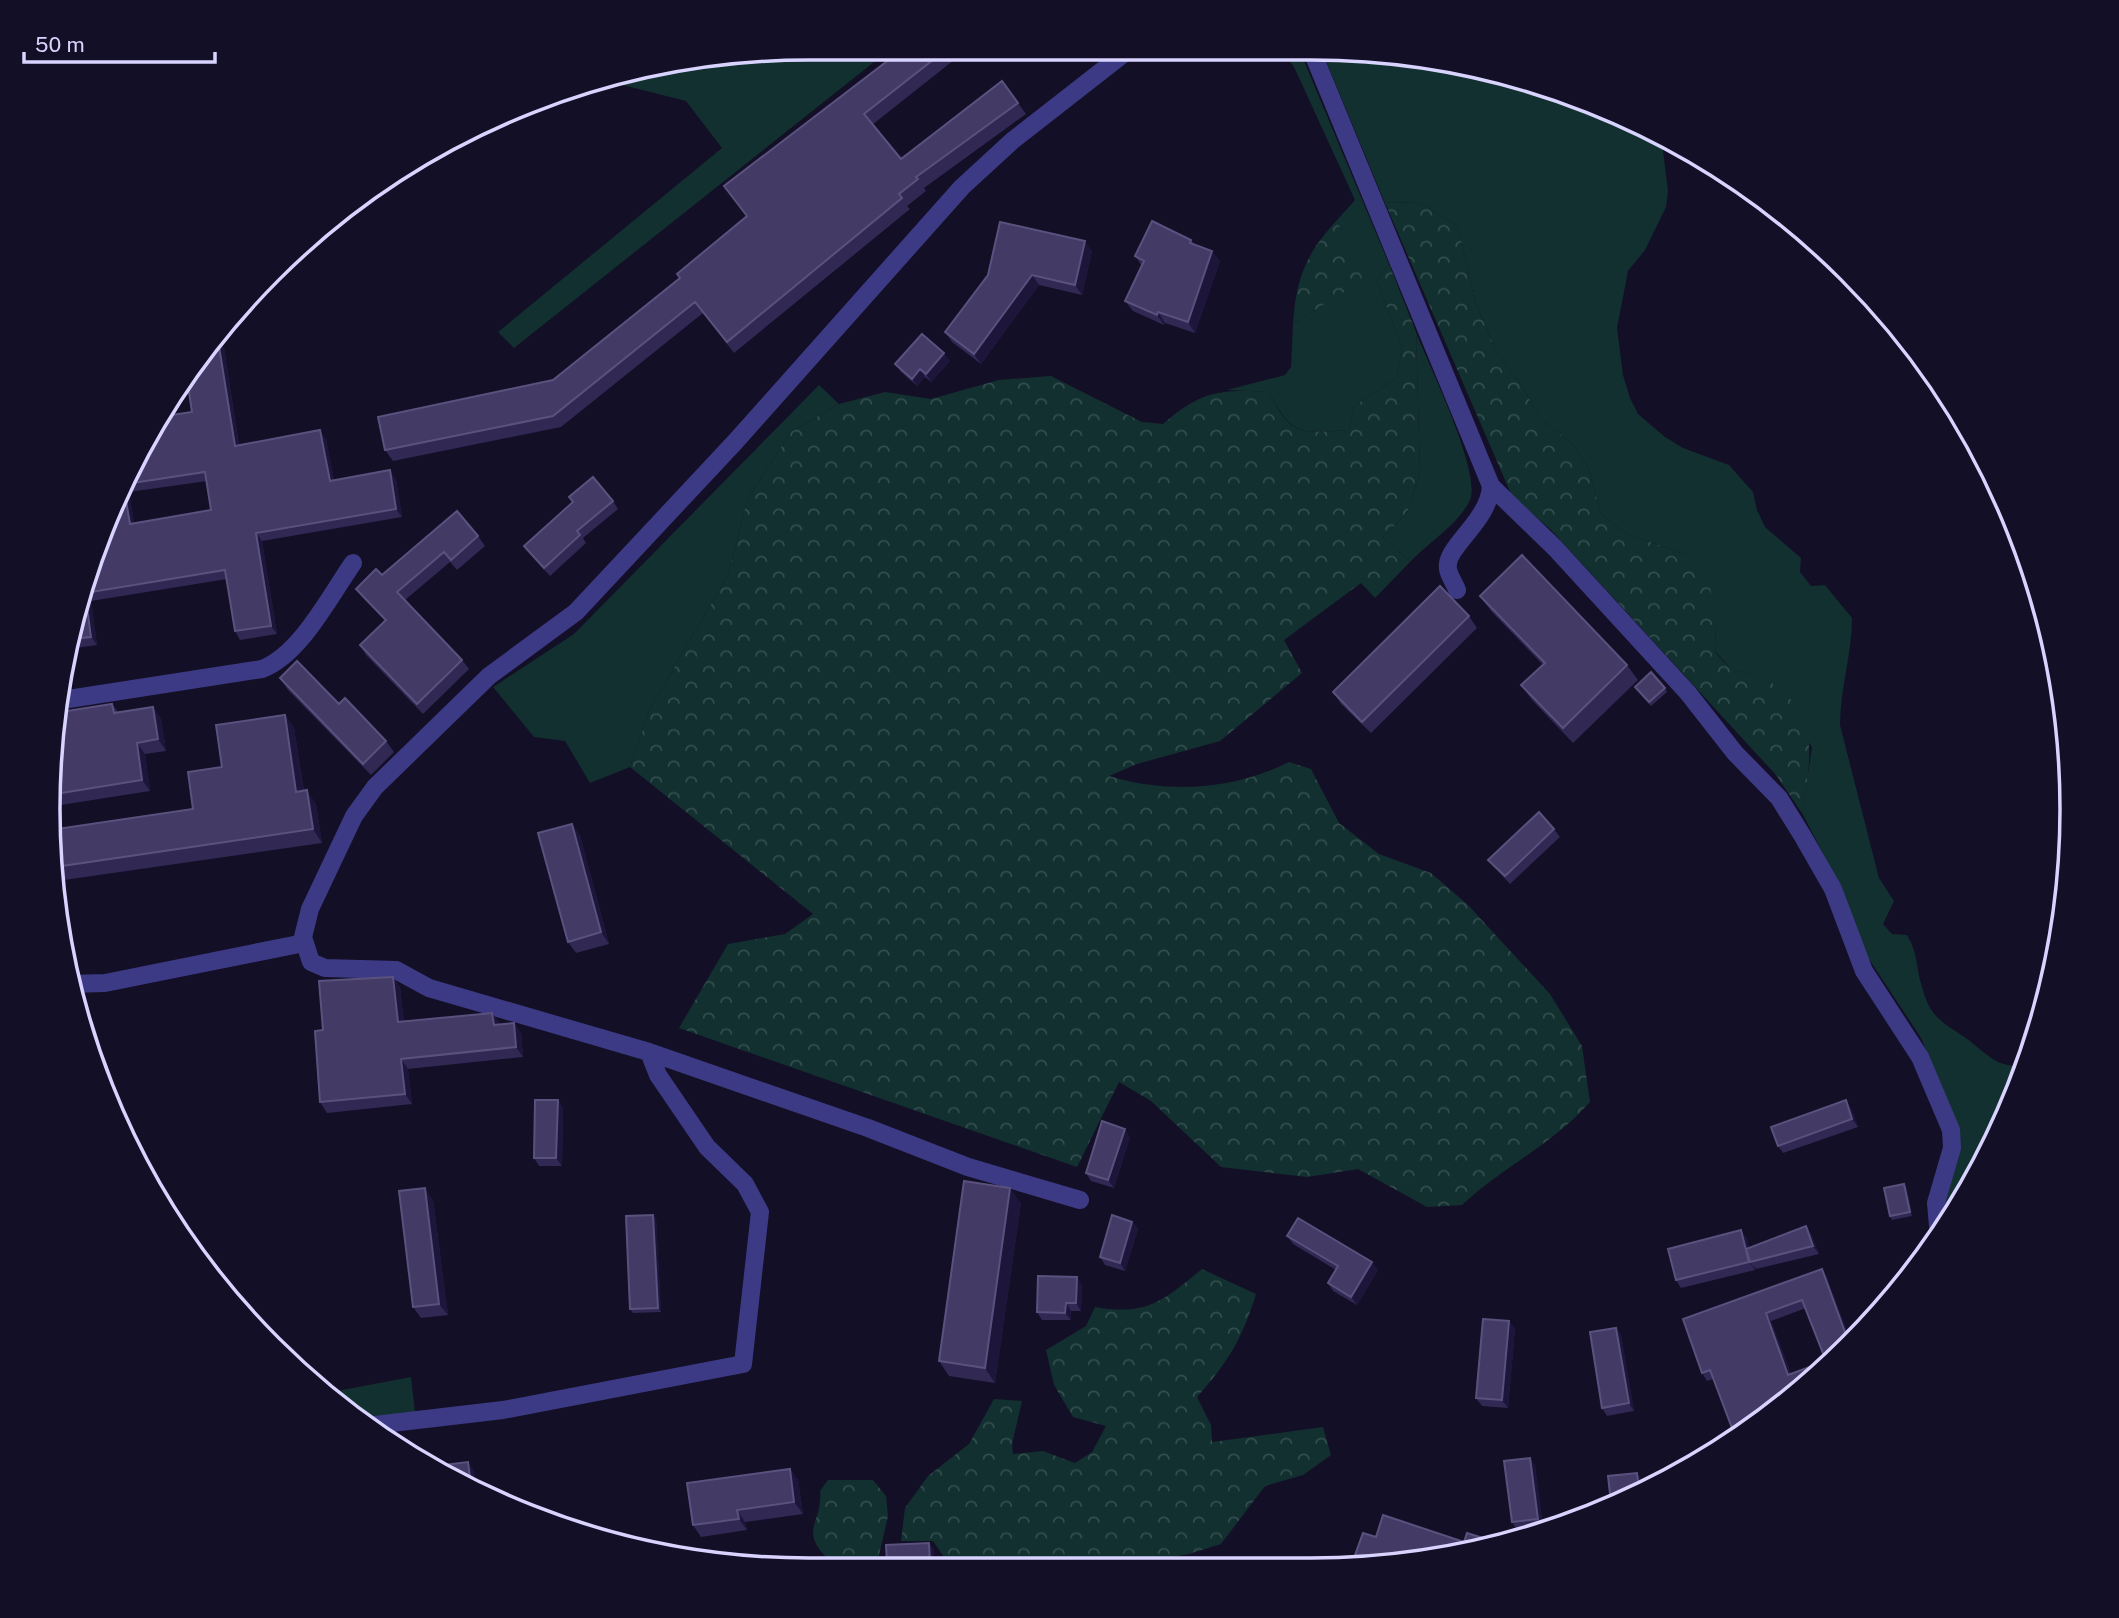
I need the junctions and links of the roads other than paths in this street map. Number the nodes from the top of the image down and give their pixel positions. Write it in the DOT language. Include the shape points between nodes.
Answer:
graph roads {
  1 [pos="1116,60"];
  2 [pos="1316,60"];
  3 [pos="1491,486"];
  4 [pos="353,563"];
  5 [pos="1457,590"];
  6 [pos="68,699"];
  7 [pos="304,943"];
  8 [pos="81,984"];
  9 [pos="649,1052"];
  10 [pos="1080,1200"];
  11 [pos="1937,1218"];
  12 [pos="382,1424"];
  1 -- 7 [label="street" via="1012,141 962,187 576,612 489,676 375,787 354,816 310,909"];
  2 -- 3 [label="street"];
  3 -- 5 [label="street" via="1481,518 1451,551 1447,568"];
  3 -- 11 [label="street" via="1555,548 1688,693 1735,753 1779,798 1802,835 1833,889 1864,971 1920,1057 1951,1130 1952,1148 1936,1203"];
  4 -- 6 [label="street" via="278,663"];
  7 -- 8 [label="street" via="105,983"];
  7 -- 9 [label="street" via="312,962 325,968 396,970 429,988"];
  9 -- 10 [label="street" via="968,1167"];
  9 -- 12 [label="street" via="658,1075 707,1147 745,1184 760,1212 743,1364 503,1410"];
}
